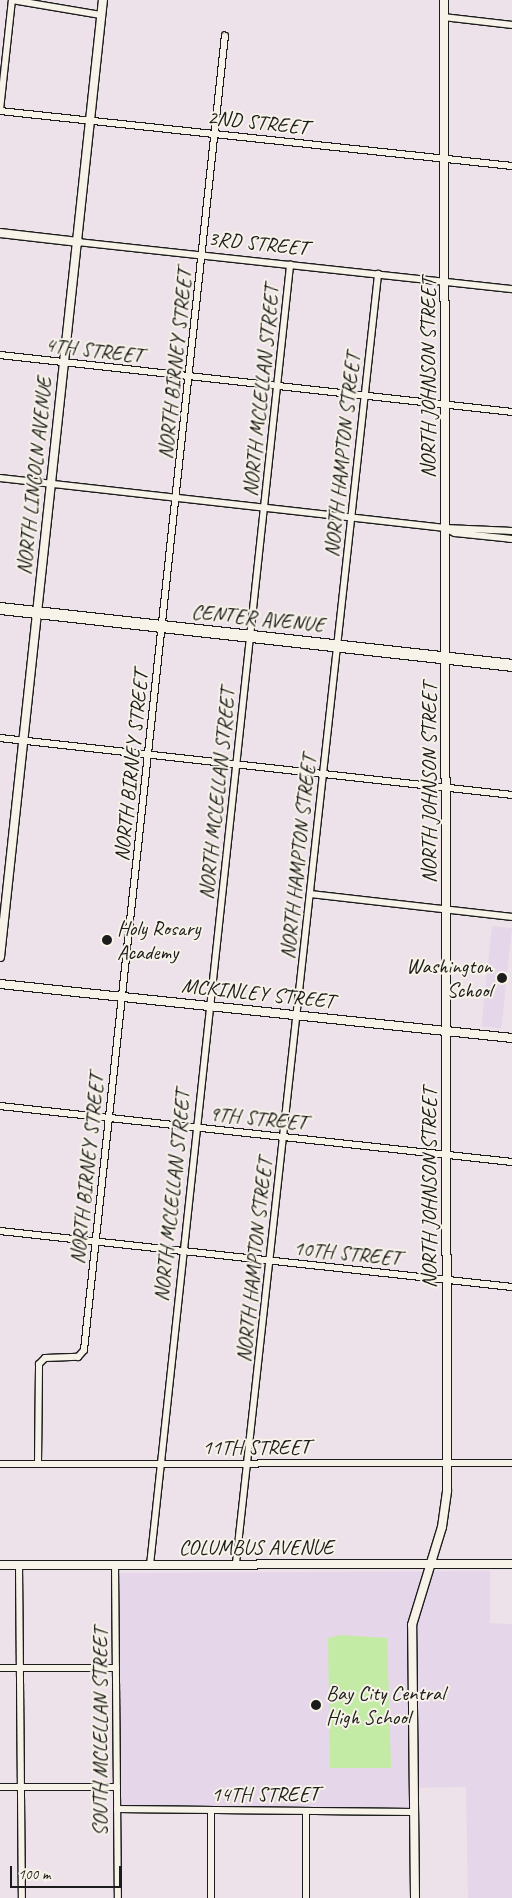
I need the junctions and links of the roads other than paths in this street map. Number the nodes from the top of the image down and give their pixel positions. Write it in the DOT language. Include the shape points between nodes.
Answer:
graph roads {
  1 [pos="12,0"];
  2 [pos="103,0"];
  3 [pos="444,0"];
  4 [pos="101,15"];
  5 [pos="444,17"];
  6 [pos="512,25"];
  7 [pos="225,36"];
  8 [pos="0,111"];
  9 [pos="90,120"];
  10 [pos="216,133"];
  11 [pos="446,159"];
  12 [pos="512,166"];
  13 [pos="0,233"];
  14 [pos="78,242"];
  15 [pos="203,254"];
  16 [pos="290,265"];
  17 [pos="378,274"];
  18 [pos="446,282"];
  19 [pos="512,289"];
  20 [pos="0,355"];
  21 [pos="64,362"];
  22 [pos="190,377"];
  23 [pos="278,387"];
  24 [pos="365,396"];
  25 [pos="446,405"];
  26 [pos="512,412"];
  27 [pos="0,478"];
  28 [pos="50,484"];
  29 [pos="176,498"];
  30 [pos="265,508"];
  31 [pos="352,518"];
  32 [pos="444,528"];
  33 [pos="512,531"];
  34 [pos="512,539"];
  35 [pos="0,608"];
  36 [pos="37,612"];
  37 [pos="163,626"];
  38 [pos="251,636"];
  39 [pos="338,646"];
  40 [pos="446,658"];
  41 [pos="512,665"];
  42 [pos="0,738"];
  43 [pos="23,740"];
  44 [pos="148,753"];
  45 [pos="236,763"];
  46 [pos="324,773"];
  47 [pos="446,788"];
  48 [pos="512,795"];
  49 [pos="311,894"];
  50 [pos="447,910"];
  51 [pos="512,917"];
  52 [pos="0,957"];
  53 [pos="0,984"];
  54 [pos="122,996"];
  55 [pos="210,1006"];
  56 [pos="297,1015"];
  57 [pos="446,1031"];
  58 [pos="512,1038"];
  59 [pos="0,1106"];
  60 [pos="109,1117"];
  61 [pos="196,1127"];
  62 [pos="284,1137"];
  63 [pos="446,1155"];
  64 [pos="512,1162"];
  65 [pos="0,1231"];
  66 [pos="95,1241"];
  67 [pos="182,1252"];
  68 [pos="270,1260"];
  69 [pos="447,1280"];
  70 [pos="512,1287"];
  71 [pos="161,1463"];
  72 [pos="248,1463"];
  73 [pos="447,1463"];
  74 [pos="512,1463"];
  75 [pos="0,1464"];
  76 [pos="38,1464"];
  77 [pos="236,1564"];
  78 [pos="430,1564"];
  79 [pos="512,1564"];
  80 [pos="0,1565"];
  81 [pos="19,1565"];
  82 [pos="115,1565"];
  83 [pos="150,1565"];
  84 [pos="0,1668"];
  85 [pos="19,1668"];
  86 [pos="116,1668"];
  87 [pos="0,1786"];
  88 [pos="21,1787"];
  89 [pos="117,1787"];
  90 [pos="117,1810"];
  91 [pos="211,1810"];
  92 [pos="306,1811"];
  93 [pos="413,1812"];
  94 [pos="22,1898"];
  95 [pos="118,1898"];
  96 [pos="211,1898"];
  97 [pos="306,1898"];
  98 [pos="415,1898"];
  1 -- 4 [label="street"];
  1 -- 8 [label="street"];
  2 -- 4 [label="street, NORTH LINCOLN AVENUE"];
  3 -- 5 [label="street, NORTH JOHNSON STREET"];
  4 -- 9 [label="street, NORTH LINCOLN AVENUE"];
  5 -- 6 [label="street"];
  5 -- 11 [label="street, NORTH JOHNSON STREET"];
  7 -- 10 [label="street, NORTH BIRNEY STREET"];
  8 -- 9 [label="street, 2ND STREET"];
  9 -- 10 [label="street, 2ND STREET"];
  9 -- 14 [label="street, NORTH LINCOLN AVENUE"];
  10 -- 11 [label="street, 2ND STREET"];
  10 -- 15 [label="street, NORTH BIRNEY STREET"];
  11 -- 12 [label="street, 2ND STREET"];
  11 -- 18 [label="street, NORTH JOHNSON STREET"];
  13 -- 14 [label="street, 3RD STREET"];
  14 -- 15 [label="street, 3RD STREET"];
  14 -- 21 [label="street, NORTH LINCOLN AVENUE"];
  15 -- 16 [label="street, 3RD STREET"];
  15 -- 22 [label="street, NORTH BIRNEY STREET"];
  16 -- 17 [label="street, 3RD STREET"];
  16 -- 23 [label="street, NORTH MCLELLAN STREET"];
  17 -- 18 [label="street, 3RD STREET"];
  17 -- 24 [label="street, NORTH HAMPTON STREET"];
  18 -- 19 [label="street, 3RD STREET"];
  18 -- 25 [label="street, NORTH JOHNSON STREET"];
  20 -- 21 [label="street, 4TH STREET"];
  21 -- 22 [label="street, 4TH STREET"];
  21 -- 28 [label="street, NORTH LINCOLN AVENUE"];
  22 -- 23 [label="street, 4TH STREET"];
  22 -- 29 [label="street, NORTH BIRNEY STREET"];
  23 -- 24 [label="street, 4TH STREET"];
  23 -- 30 [label="street, NORTH MCLELLAN STREET"];
  24 -- 25 [label="street, 4TH STREET"];
  24 -- 31 [label="street, NORTH HAMPTON STREET"];
  25 -- 26 [label="street, 4TH STREET"];
  25 -- 32 [label="street, NORTH JOHNSON STREET"];
  27 -- 28 [label="street"];
  28 -- 29 [label="street"];
  28 -- 36 [label="street, NORTH LINCOLN AVENUE"];
  29 -- 30 [label="street"];
  29 -- 37 [label="street, NORTH BIRNEY STREET"];
  30 -- 31 [label="street"];
  30 -- 38 [label="street, NORTH MCLELLAN STREET"];
  31 -- 32 [label="street"];
  31 -- 39 [label="street, NORTH HAMPTON STREET"];
  32 -- 33 [label="street"];
  32 -- 34 [label="street"];
  32 -- 40 [label="street, NORTH JOHNSON STREET"];
  35 -- 36 [label="highway, CENTER AVENUE"];
  36 -- 37 [label="highway, CENTER AVENUE"];
  36 -- 43 [label="street, NORTH LINCOLN AVENUE"];
  37 -- 38 [label="highway, CENTER AVENUE"];
  37 -- 44 [label="street, NORTH BIRNEY STREET"];
  38 -- 39 [label="highway, CENTER AVENUE"];
  38 -- 45 [label="street, NORTH MCLELLAN STREET"];
  39 -- 40 [label="highway, CENTER AVENUE"];
  39 -- 46 [label="street, NORTH HAMPTON STREET"];
  40 -- 41 [label="highway, CENTER AVENUE"];
  40 -- 47 [label="street, NORTH JOHNSON STREET"];
  42 -- 43 [label="street"];
  43 -- 44 [label="street"];
  43 -- 52 [label="street, NORTH LINCOLN AVENUE"];
  44 -- 45 [label="street"];
  44 -- 54 [label="street, NORTH BIRNEY STREET"];
  45 -- 46 [label="street"];
  45 -- 55 [label="street, NORTH MCLELLAN STREET"];
  46 -- 47 [label="street"];
  46 -- 49 [label="street, NORTH HAMPTON STREET"];
  47 -- 48 [label="street"];
  47 -- 50 [label="street, NORTH JOHNSON STREET"];
  49 -- 50 [label="street"];
  49 -- 56 [label="street, NORTH HAMPTON STREET"];
  50 -- 51 [label="street"];
  50 -- 57 [label="street, NORTH JOHNSON STREET"];
  53 -- 54 [label="street, MCKINLEY STREET"];
  54 -- 55 [label="street, MCKINLEY STREET"];
  54 -- 60 [label="street, NORTH BIRNEY STREET"];
  55 -- 56 [label="street, MCKINLEY STREET"];
  55 -- 61 [label="street, NORTH MCLELLAN STREET"];
  56 -- 57 [label="street, MCKINLEY STREET"];
  56 -- 62 [label="street, NORTH HAMPTON STREET"];
  57 -- 58 [label="street, MCKINLEY STREET"];
  57 -- 63 [label="street, NORTH JOHNSON STREET"];
  59 -- 60 [label="street, 9TH STREET"];
  60 -- 61 [label="street, 9TH STREET"];
  60 -- 66 [label="street, NORTH BIRNEY STREET"];
  61 -- 62 [label="street, 9TH STREET"];
  61 -- 67 [label="street, NORTH MCLELLAN STREET"];
  62 -- 63 [label="street, 9TH STREET"];
  62 -- 68 [label="street, NORTH HAMPTON STREET"];
  63 -- 64 [label="street, 9TH STREET"];
  63 -- 69 [label="street, NORTH JOHNSON STREET"];
  65 -- 66 [label="street, 10TH STREET"];
  66 -- 67 [label="street, 10TH STREET"];
  66 -- 76 [label="street, NORTH BIRNEY STREET" via="84,1350 78,1357 45,1358 39,1364"];
  67 -- 68 [label="street, 10TH STREET"];
  67 -- 71 [label="street, NORTH MCLELLAN STREET"];
  68 -- 69 [label="street, 10TH STREET"];
  68 -- 72 [label="street, NORTH HAMPTON STREET"];
  69 -- 70 [label="street, 10TH STREET"];
  69 -- 73 [label="street, NORTH JOHNSON STREET"];
  71 -- 72 [label="street, 11TH STREET"];
  71 -- 76 [label="street, 11TH STREET"];
  71 -- 83 [label="street, NORTH MCLELLAN STREET"];
  72 -- 73 [label="street, 11TH STREET"];
  72 -- 77 [label="street, NORTH HAMPTON STREET"];
  73 -- 74 [label="street, 11TH STREET"];
  73 -- 78 [label="street, NORTH JOHNSON STREET" via="446,1506"];
  75 -- 76 [label="street, 11TH STREET"];
  77 -- 78 [label="street, COLUMBUS AVENUE"];
  77 -- 83 [label="street, COLUMBUS AVENUE"];
  78 -- 79 [label="street, COLUMBUS AVENUE"];
  78 -- 93 [label="street, NORTH JOHNSON STREET" via="412,1625"];
  80 -- 81 [label="street, COLUMBUS AVENUE"];
  81 -- 82 [label="street, COLUMBUS AVENUE"];
  81 -- 85 [label="street"];
  82 -- 83 [label="street, COLUMBUS AVENUE"];
  82 -- 86 [label="street, SOUTH MCLELLAN STREET"];
  84 -- 85 [label="street"];
  85 -- 86 [label="street"];
  85 -- 88 [label="street"];
  86 -- 89 [label="street, SOUTH MCLELLAN STREET"];
  87 -- 88 [label="street"];
  88 -- 89 [label="street"];
  88 -- 94 [label="street"];
  89 -- 90 [label="street, SOUTH MCLELLAN STREET"];
  90 -- 91 [label="street, 14TH STREET"];
  90 -- 95 [label="street, SOUTH MCLELLAN STREET"];
  91 -- 92 [label="street, 14TH STREET"];
  91 -- 96 [label="street"];
  92 -- 93 [label="street, 14TH STREET"];
  92 -- 97 [label="street"];
  93 -- 98 [label="street, NORTH JOHNSON STREET"];
}
